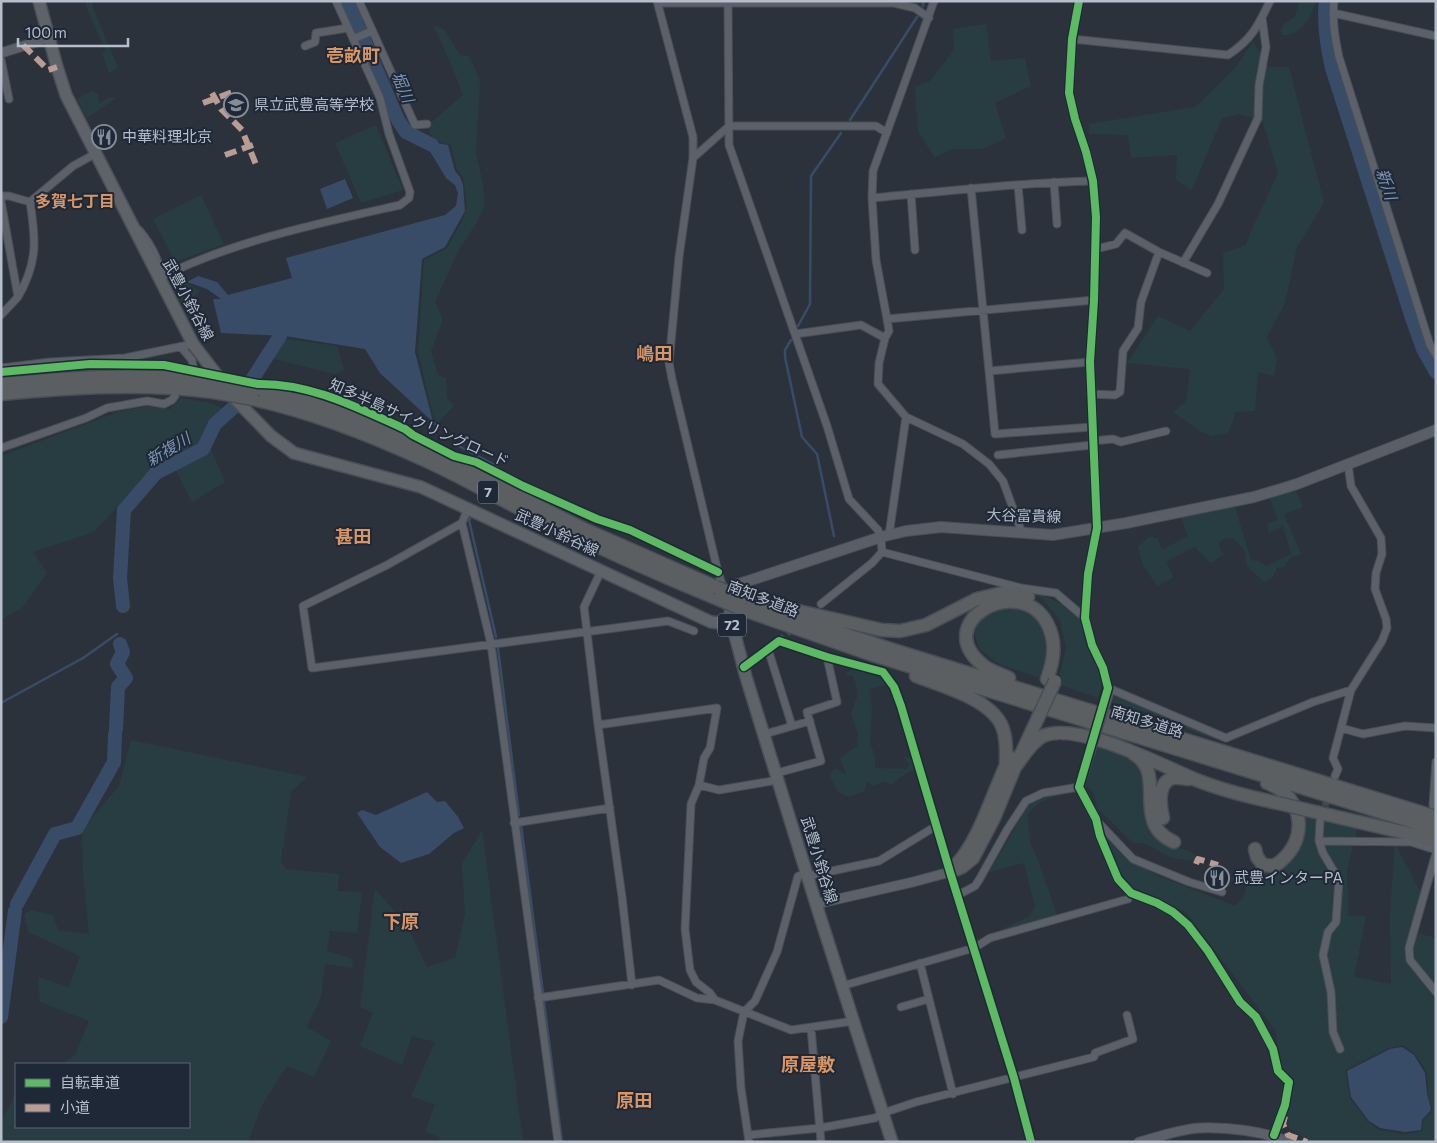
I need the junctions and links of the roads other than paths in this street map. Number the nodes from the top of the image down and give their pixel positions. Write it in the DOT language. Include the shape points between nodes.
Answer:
graph roads {
  1 [pos="39,1"];
  2 [pos="336,1"];
  3 [pos="359,1"];
  4 [pos="934,1"];
  5 [pos="1079,1"];
  6 [pos="1270,1"];
  7 [pos="1334,1"];
  8 [pos="657,2"];
  9 [pos="728,2"];
  10 [pos="894,2"];
  11 [pos="1333,13"];
  12 [pos="929,18"];
  13 [pos="1262,18"];
  14 [pos="348,28"];
  15 [pos="372,31"];
  16 [pos="1436,36"];
  17 [pos="49,38"];
  18 [pos="1072,38"];
  19 [pos="352,39"];
  20 [pos="305,46"];
  21 [pos="1,53"];
  22 [pos="1,60"];
  23 [pos="9,99"];
  24 [pos="427,124"];
  25 [pos="729,126"];
  26 [pos="887,133"];
  27 [pos="95,154"];
  28 [pos="692,158"];
  29 [pos="1093,181"];
  30 [pos="1054,182"];
  31 [pos="1018,185"];
  32 [pos="971,188"];
  33 [pos="911,194"];
  34 [pos="1,196"];
  35 [pos="872,198"];
  36 [pos="1,201"];
  37 [pos="30,202"];
  38 [pos="1058,224"];
  39 [pos="1022,230"];
  40 [pos="1096,249"];
  41 [pos="915,250"];
  42 [pos="1159,252"];
  43 [pos="1183,263"];
  44 [pos="1207,273"];
  45 [pos="162,281"];
  46 [pos="18,297"];
  47 [pos="1094,300"];
  48 [pos="983,311"];
  49 [pos="1,315"];
  50 [pos="887,320"];
  51 [pos="795,334"];
  52 [pos="885,338"];
  53 [pos="187,346"];
  54 [pos="1436,355"];
  55 [pos="1090,362"];
  56 [pos="194,366"];
  57 [pos="2,367"];
  58 [pos="989,371"];
  59 [pos="1,384"];
  60 [pos="213,387"];
  61 [pos="1,394"];
  62 [pos="1090,394"];
  63 [pos="175,396"];
  64 [pos="253,398"];
  65 [pos="906,417"];
  66 [pos="1092,427"];
  67 [pos="1436,430"];
  68 [pos="1166,432"];
  69 [pos="1092,443"];
  70 [pos="1,448"];
  71 [pos="998,455"];
  72 [pos="1348,464"];
  73 [pos="468,508"];
  74 [pos="462,523"];
  75 [pos="1097,528"];
  76 [pos="1022,533"];
  77 [pos="885,536"];
  78 [pos="882,552"];
  79 [pos="601,571"];
  80 [pos="720,595"];
  81 [pos="746,603"];
  82 [pos="821,604"];
  83 [pos="1085,618"];
  84 [pos="779,623"];
  85 [pos="732,624"];
  86 [pos="694,631"];
  87 [pos="587,632"];
  88 [pos="491,644"];
  89 [pos="768,649"];
  90 [pos="827,658"];
  91 [pos="744,668"];
  92 [pos="1051,680"];
  93 [pos="1351,690"];
  94 [pos="1108,692"];
  95 [pos="810,721"];
  96 [pos="598,725"];
  97 [pos="792,726"];
  98 [pos="1341,728"];
  99 [pos="1436,728"];
  100 [pos="765,734"];
  101 [pos="1167,734"];
  102 [pos="1173,747"];
  103 [pos="1129,749"];
  104 [pos="1436,762"];
  105 [pos="1010,765"];
  106 [pos="1335,776"];
  107 [pos="774,777"];
  108 [pos="1194,779"];
  109 [pos="699,785"];
  110 [pos="1079,787"];
  111 [pos="610,808"];
  112 [pos="1434,811"];
  113 [pos="1163,818"];
  114 [pos="1096,819"];
  115 [pos="1320,821"];
  116 [pos="514,823"];
  117 [pos="936,826"];
  118 [pos="1436,828"];
  119 [pos="1436,840"];
  120 [pos="1319,841"];
  121 [pos="1174,842"];
  122 [pos="1255,849"];
  123 [pos="1436,852"];
  124 [pos="950,872"];
  125 [pos="808,874"];
  126 [pos="1130,892"];
  127 [pos="1222,892"];
  128 [pos="958,895"];
  129 [pos="816,904"];
  130 [pos="974,948"];
  131 [pos="920,963"];
  132 [pos="632,985"];
  133 [pos="842,986"];
  134 [pos="1436,992"];
  135 [pos="538,998"];
  136 [pos="929,999"];
  137 [pos="715,1000"];
  138 [pos="901,1007"];
  139 [pos="744,1012"];
  140 [pos="1127,1015"];
  141 [pos="854,1021"];
  142 [pos="812,1028"];
  143 [pos="1340,1049"];
  144 [pos="1014,1078"];
  145 [pos="953,1094"];
  146 [pos="883,1113"];
  147 [pos="820,1128"];
  148 [pos="1274,1135"];
  149 [pos="748,1139"];
  150 [pos="558,1142"];
  151 [pos="821,1142"];
  152 [pos="892,1142"];
  153 [pos="1031,1142"];
  154 [pos="1139,1142"];
  155 [pos="1289,1142"];
  1 -- 17 [label="main road, 武豊小鈴谷線 / 72"];
  2 -- 14 [label="street"];
  3 -- 15 [label="street"];
  4 -- 12 [label="street"];
  5 -- 18 [label="street"];
  6 -- 13 [label="street"];
  7 -- 11 [label="street"];
  8 -- 9 [label="street"];
  8 -- 28 [label="street" via="693,137"];
  9 -- 10 [label="street"];
  9 -- 25 [label="street"];
  10 -- 12 [label="street" via="915,8"];
  11 -- 16 [label="street"];
  11 -- 54 [label="street" via="1339,57"];
  12 -- 26 [label="street"];
  13 -- 18 [label="street" via="1243,46 1228,55"];
  13 -- 43 [label="street" via="1266,47 1259,85 1258,118 1218,204"];
  14 -- 19 [label="street"];
  14 -- 20 [label="street" via="316,33 315,42"];
  15 -- 19 [label="street"];
  15 -- 24 [label="street" via="415,125"];
  17 -- 21 [label="street"];
  17 -- 27 [label="main road, 武豊小鈴谷線 / 72" via="66,96"];
  18 -- 29 [label="street" via="1069,93"];
  19 -- 45 [label="street" via="380,98 410,192 408,201 219,253"];
  22 -- 23 [label="street"];
  25 -- 26 [label="street" via="876,126"];
  25 -- 28 [label="street"];
  25 -- 51 [label="street" via="729,145"];
  26 -- 35 [label="street" via="873,171"];
  27 -- 37 [label="street" via="73,166"];
  27 -- 45 [label="main road, 武豊小鈴谷線 / 72"];
  28 -- 80 [label="street" via="669,363 718,572"];
  29 -- 30 [label="street"];
  29 -- 40 [label="street"];
  30 -- 31 [label="street"];
  30 -- 38 [label="street"];
  31 -- 32 [label="street"];
  31 -- 39 [label="street"];
  32 -- 33 [label="street"];
  32 -- 48 [label="street"];
  33 -- 35 [label="street"];
  33 -- 41 [label="street"];
  34 -- 37 [label="street"];
  35 -- 50 [label="street" via="876,260"];
  36 -- 46 [label="street"];
  37 -- 46 [label="street" via="35,233 34,256 29,279"];
  40 -- 42 [label="street" via="1116,244 1125,232"];
  40 -- 47 [label="street"];
  42 -- 43 [label="street"];
  42 -- 62 [label="street" via="1141,302 1138,328 1124,352 1120,392 1115,395"];
  43 -- 44 [label="street"];
  45 -- 53 [label="main road, 武豊小鈴谷線 / 72"];
  46 -- 49 [label="street"];
  47 -- 48 [label="street"];
  47 -- 55 [label="street"];
  48 -- 50 [label="street"];
  48 -- 58 [label="street"];
  50 -- 52 [label="street" via="889,331"];
  51 -- 52 [label="street" via="861,325"];
  51 -- 77 [label="street" via="828,426 849,499"];
  52 -- 65 [label="street" via="878,384"];
  53 -- 56 [label="street"];
  53 -- 57 [label="street" via="125,358"];
  53 -- 64 [label="main road, 武豊小鈴谷線 / 72" via="236,400"];
  55 -- 58 [label="street"];
  55 -- 62 [label="street"];
  58 -- 66 [label="street" via="995,434"];
  59 -- 60 [label="highway, 南知多道路 / 7" via="128,376 176,377"];
  60 -- 61 [label="highway, 南知多道路 / 7" via="91,387"];
  60 -- 64 [label="highway, 南知多道路 / 7, bridge"];
  62 -- 66 [label="street"];
  63 -- 70 [label="street" via="164,404 147,401 107,408"];
  64 -- 73 [label="main road, 武豊小鈴谷線 / 72" via="271,436 294,453 412,483"];
  64 -- 80 [label="highway, 南知多道路 / 7" via="293,397 404,439"];
  65 -- 76 [label="street" via="963,444 989,464 1003,481"];
  65 -- 77 [label="street"];
  66 -- 69 [label="street"];
  67 -- 72 [label="main road, 大谷富貴線"];
  68 -- 69 [label="street" via="1121,442 1113,439"];
  69 -- 71 [label="street"];
  69 -- 75 [label="street"];
  72 -- 75 [label="main road, 大谷富貴線" via="1254,497"];
  72 -- 93 [label="street" via="1352,486 1381,538 1382,554 1375,589 1387,628"];
  73 -- 74 [label="street"];
  73 -- 79 [label="main road, 武豊小鈴谷線 / 72"];
  74 -- 88 [label="street"];
  74 -- 88 [label="street" via="302,606 312,668"];
  75 -- 76 [label="main road, 大谷富貴線" via="1053,535"];
  75 -- 83 [label="street" via="1088,574"];
  76 -- 77 [label="main road, 大谷富貴線" via="941,527"];
  77 -- 78 [label="street"];
  77 -- 80 [label="main road, 大谷富貴線" via="739,584"];
  78 -- 82 [label="street"];
  78 -- 83 [label="street" via="1021,588 1056,593"];
  79 -- 85 [label="main road, 武豊小鈴谷線 / 72" via="711,622"];
  79 -- 87 [label="street" via="584,607"];
  80 -- 81 [label="highway, 南知多道路 / 7, bridge"];
  80 -- 85 [label="main road"];
  81 -- 84 [label="highway, 南知多道路 / 7"];
  81 -- 92 [label="highway" via="757,598 882,630 900,630 926,626 977,599 1002,593 1028,597 1041,605 1058,626 1060,664"];
  81 -- 101 [label="highway, 南知多道路 / 7"];
  83 -- 94 [label="street"];
  84 -- 102 [label="highway, 南知多道路 / 7"];
  84 -- 105 [label="highway" via="795,634 976,701 992,712 1003,727"];
  85 -- 91 [label="main road, 武豊小鈴谷線 / 72"];
  86 -- 87 [label="street" via="668,621"];
  87 -- 88 [label="street"];
  87 -- 96 [label="street"];
  88 -- 116 [label="street"];
  89 -- 90 [label="street" via="779,640"];
  89 -- 91 [label="street"];
  89 -- 97 [label="street"];
  90 -- 95 [label="street" via="837,702 807,712"];
  90 -- 117 [label="street" via="883,672 894,687"];
  91 -- 100 [label="main road, 武豊小鈴谷線 / 72"];
  92 -- 101 [label="highway" via="1055,647 1044,617 1018,602 992,605 978,612 970,622 967,636 972,652 984,666 1011,679 1158,725"];
  92 -- 105 [label="highway, bridge"];
  93 -- 94 [label="street" via="1226,738"];
  93 -- 98 [label="street"];
  94 -- 110 [label="street, bridge"];
  95 -- 97 [label="street"];
  95 -- 107 [label="street" via="821,761"];
  96 -- 109 [label="street" via="717,708"];
  96 -- 111 [label="street"];
  97 -- 100 [label="street"];
  98 -- 99 [label="street" via="1363,734 1405,726"];
  98 -- 106 [label="street" via="1333,758 1338,769"];
  100 -- 107 [label="main road, 武豊小鈴谷線 / 72"];
  101 -- 112 [label="highway, 南知多道路 / 7"];
  102 -- 118 [label="highway, 南知多道路 / 7"];
  102 -- 122 [label="highway" via="1179,754 1277,786 1294,803 1299,828 1289,854 1274,866 1262,865"];
  103 -- 105 [label="highway" via="1062,733 1044,735"];
  103 -- 108 [label="highway"];
  103 -- 121 [label="highway" via="1142,761 1149,774 1154,824 1161,834"];
  104 -- 112 [label="street"];
  105 -- 124 [label="highway" via="963,858"];
  107 -- 109 [label="street" via="719,790"];
  107 -- 125 [label="main road, 武豊小鈴谷線 / 72"];
  108 -- 113 [label="highway" via="1176,778 1165,784 1160,797"];
  108 -- 119 [label="highway, bridge" via="1242,796"];
  109 -- 137 [label="street" via="691,804 685,929 690,970 696,982"];
  110 -- 114 [label="street"];
  110 -- 128 [label="street" via="1043,793 1026,801 975,886"];
  111 -- 116 [label="street"];
  111 -- 132 [label="street"];
  114 -- 126 [label="street" via="1118,879"];
  114 -- 127 [label="street" via="1133,859"];
  115 -- 120 [label="street"];
  116 -- 135 [label="street"];
  117 -- 124 [label="street"];
  117 -- 125 [label="street" via="878,861"];
  120 -- 123 [label="street" via="1411,842"];
  120 -- 143 [label="street" via="1339,880 1336,922 1328,932 1323,955 1331,992 1333,1032"];
  123 -- 134 [label="street" via="1409,948 1410,960"];
  124 -- 128 [label="street"];
  124 -- 129 [label="street"];
  125 -- 129 [label="main road, 武豊小鈴谷線 / 72"];
  125 -- 139 [label="street" via="798,876 777,952 755,1001"];
  126 -- 130 [label="street" via="1128,899 990,938"];
  126 -- 148 [label="street" via="1173,912 1188,925 1240,1002 1256,1018 1272,1049 1278,1071 1289,1082"];
  128 -- 130 [label="street"];
  129 -- 133 [label="main road, 武豊小鈴谷線 / 72"];
  130 -- 131 [label="street"];
  130 -- 144 [label="street"];
  131 -- 133 [label="street"];
  131 -- 136 [label="street"];
  132 -- 135 [label="street"];
  132 -- 137 [label="street" via="659,980 697,998"];
  133 -- 141 [label="main road, 武豊小鈴谷線 / 72"];
  135 -- 150 [label="street"];
  136 -- 138 [label="street"];
  136 -- 145 [label="street"];
  137 -- 139 [label="street"];
  139 -- 142 [label="street" via="791,1030"];
  139 -- 149 [label="street" via="738,1041"];
  140 -- 144 [label="street" via="1133,1039 1095,1053 1094,1057"];
  141 -- 142 [label="street"];
  141 -- 146 [label="main road, 武豊小鈴谷線 / 72"];
  142 -- 147 [label="street"];
  144 -- 145 [label="street"];
  144 -- 153 [label="street"];
  145 -- 146 [label="street"];
  146 -- 147 [label="street" via="876,1118"];
  146 -- 152 [label="main road, 武豊小鈴谷線 / 72"];
  147 -- 149 [label="street"];
  147 -- 151 [label="street"];
  148 -- 154 [label="street" via="1200,1128"];
  148 -- 155 [label="street"];
}
